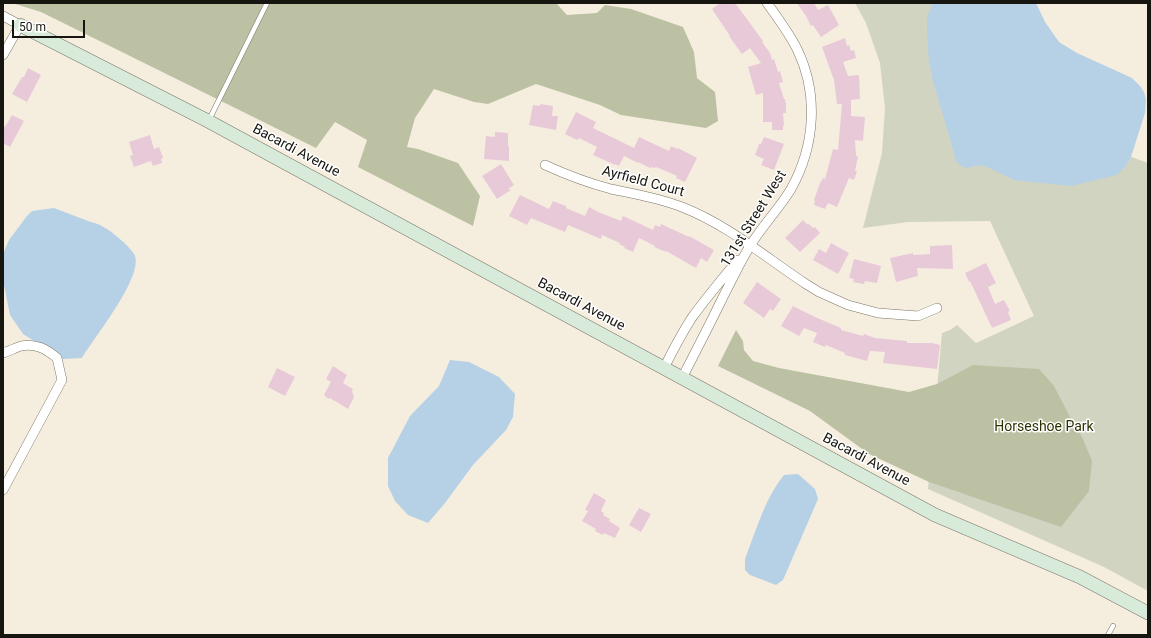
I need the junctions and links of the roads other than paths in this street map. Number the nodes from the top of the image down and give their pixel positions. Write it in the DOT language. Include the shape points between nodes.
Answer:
graph roads {
  1 [pos="267,3"];
  2 [pos="767,3"];
  3 [pos="3,16"];
  4 [pos="20,25"];
  5 [pos="3,55"];
  6 [pos="208,121"];
  7 [pos="545,165"];
  8 [pos="750,245"];
  9 [pos="937,308"];
  10 [pos="3,353"];
  11 [pos="664,368"];
  12 [pos="682,378"];
  13 [pos="3,490"];
  14 [pos="1148,613"];
  15 [pos="1113,626"];
  16 [pos="1108,635"];
  1 -- 6 [label="lane"];
  2 -- 8 [label="street, 131st Street West" via="792,39 803,61 811,97 812,121 805,157 796,180"];
  3 -- 4 [label="street, Bacardi Avenue"];
  4 -- 5 [label="street"];
  4 -- 6 [label="street, Bacardi Avenue"];
  6 -- 11 [label="street, Bacardi Avenue"];
  7 -- 8 [label="street, Ayrfield Court" via="595,184 680,206 712,220"];
  8 -- 9 [label="street, Ayrfield Court" via="806,284 848,305 878,313 918,316"];
  8 -- 11 [label="street" via="691,319"];
  8 -- 12 [label="street, 131st Street West"];
  10 -- 13 [label="street" via="21,346 36,345 57,358 62,380"];
  11 -- 12 [label="street, Bacardi Avenue"];
  12 -- 14 [label="street, Bacardi Avenue" via="935,515 1080,577"];
  15 -- 16 [label="lane"];
}
